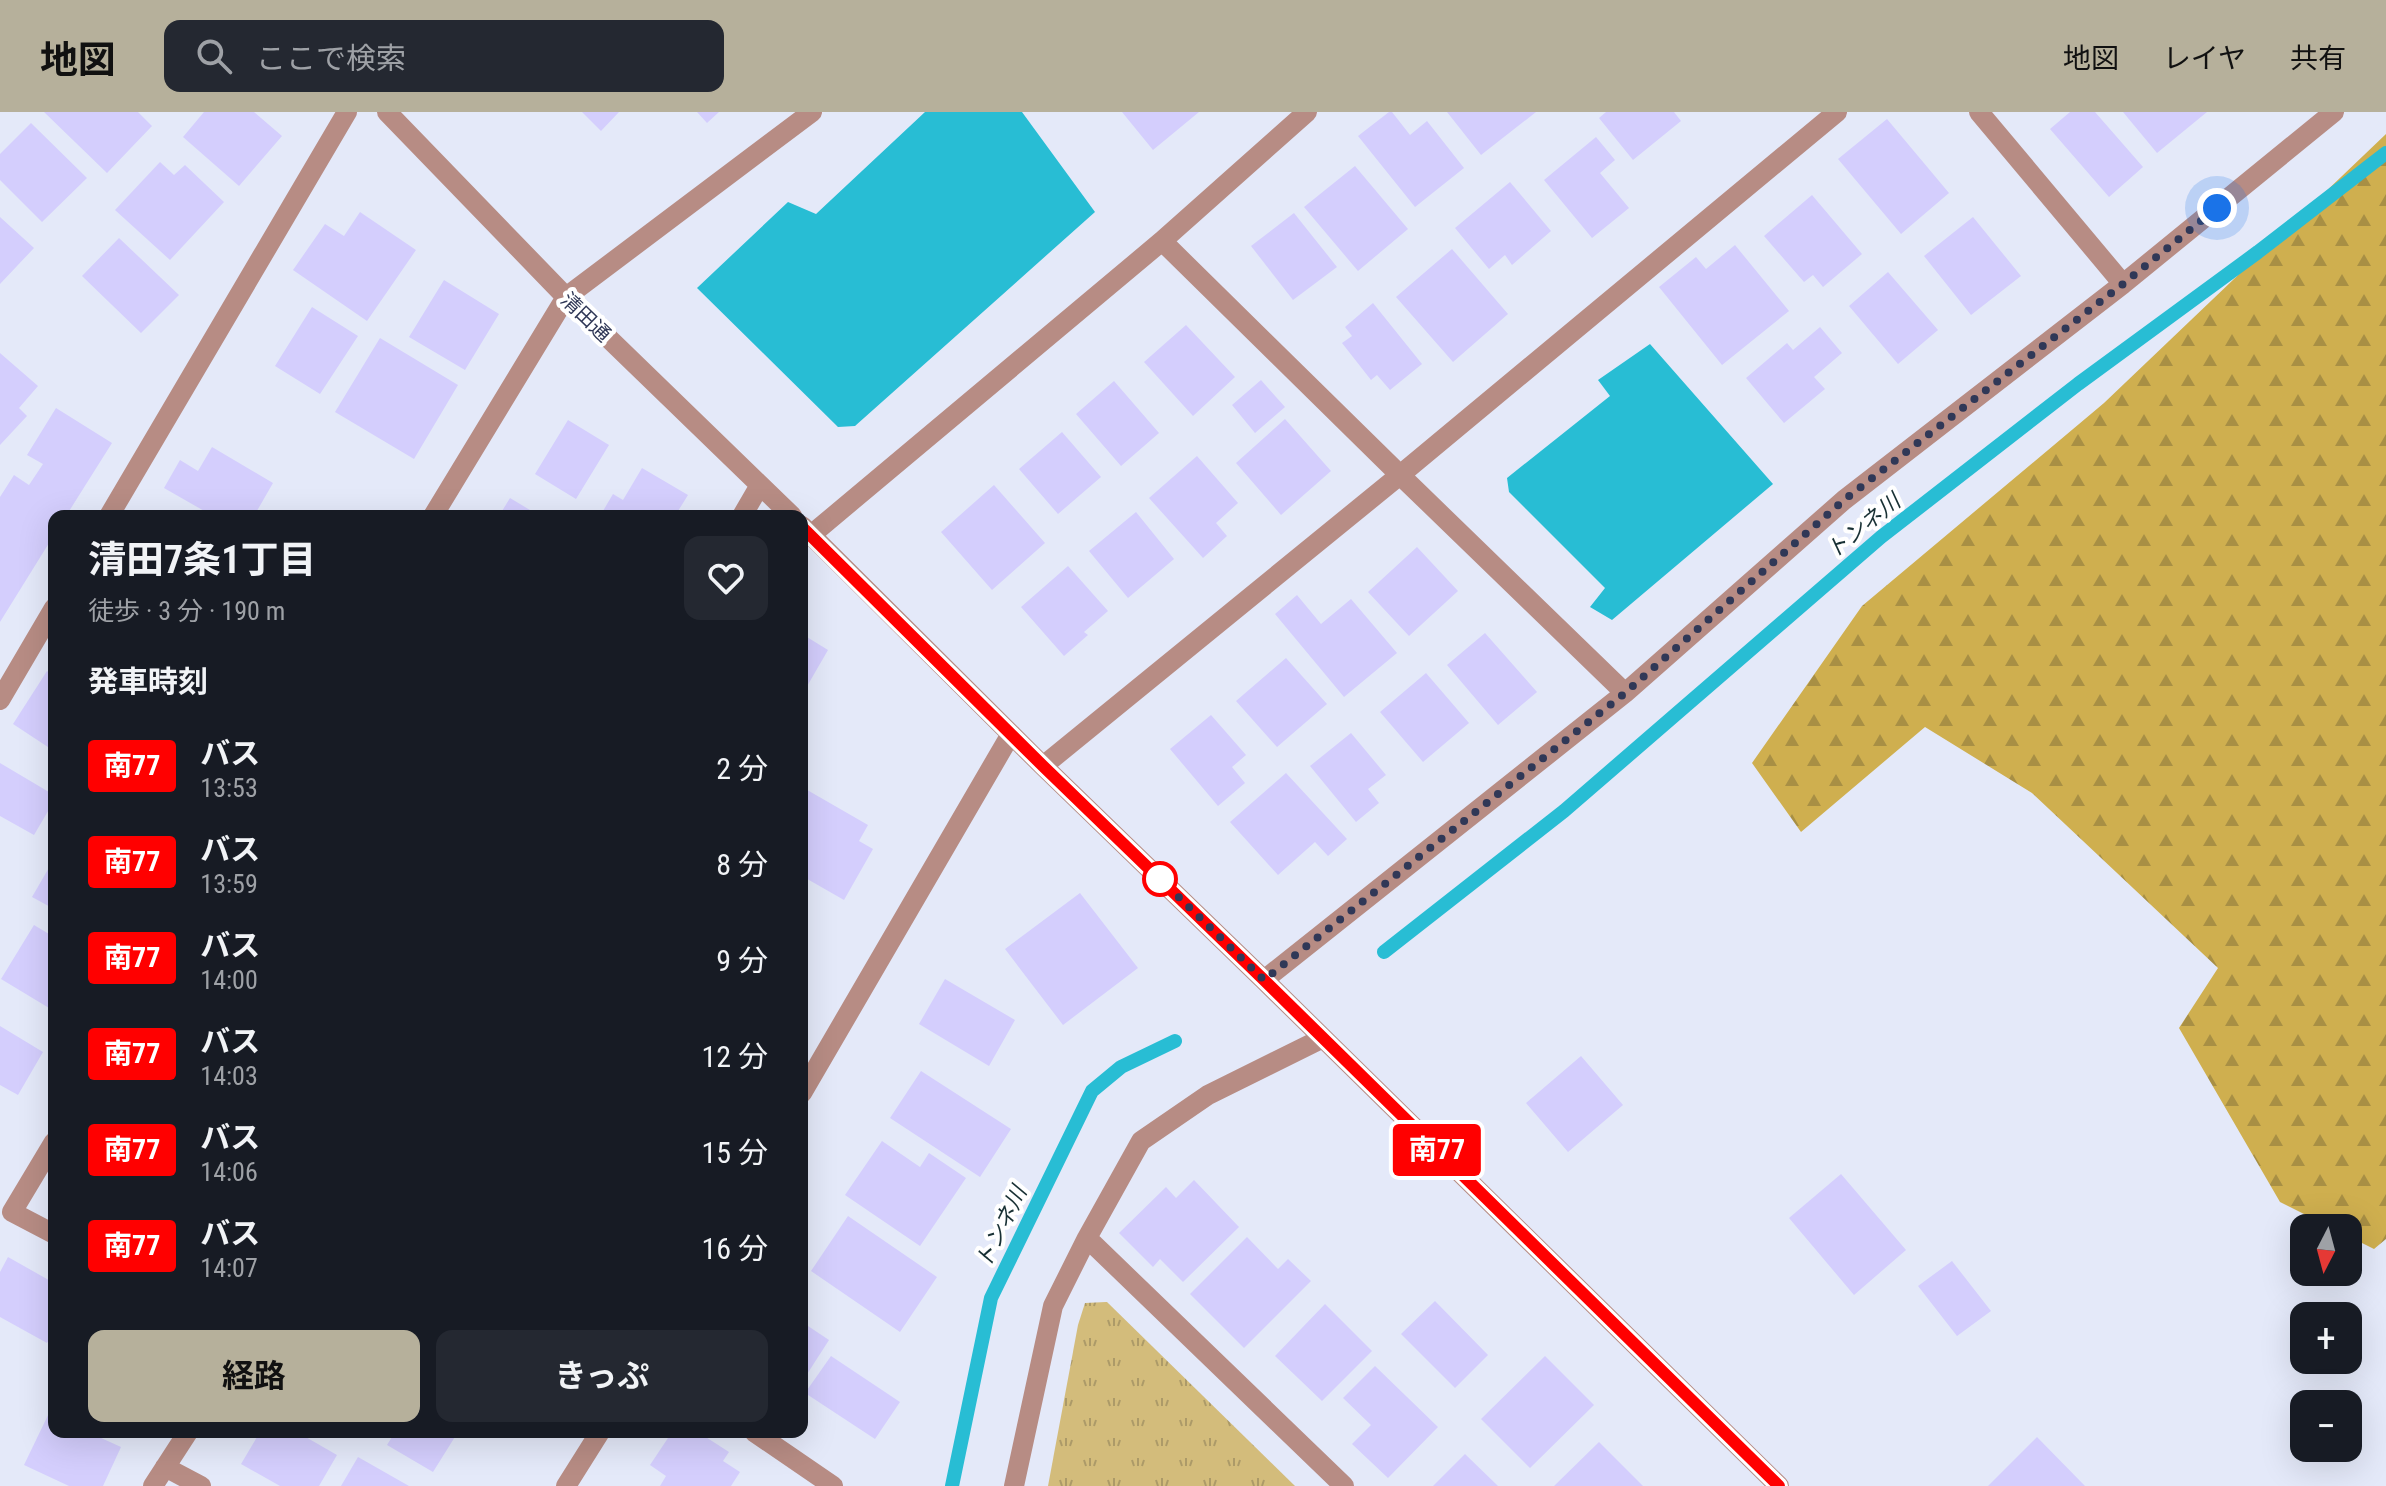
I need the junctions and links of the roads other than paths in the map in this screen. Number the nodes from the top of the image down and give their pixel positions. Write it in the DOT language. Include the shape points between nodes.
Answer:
graph roads {
  1 [pos="347,112"];
  2 [pos="387,112"];
  3 [pos="812,112"];
  4 [pos="1307,112"];
  5 [pos="1837,112"];
  6 [pos="1979,112"];
  7 [pos="2334,112"];
  8 [pos="1162,241"];
  9 [pos="2123,284"];
  10 [pos="566,297"];
  11 [pos="1400,475"];
  12 [pos="760,485"];
  13 [pos="113,510"];
  14 [pos="437,510"];
  15 [pos="745,510"];
  16 [pos="786,510"];
  17 [pos="808,529"];
  18 [pos="808,533"];
  19 [pos="48,618"];
  20 [pos="1625,693"];
  21 [pos="0,700"];
  22 [pos="1011,734"];
  23 [pos="1043,766"];
  24 [pos="1264,980"];
  25 [pos="1323,1038"];
  26 [pos="808,1083"];
  27 [pos="48,1152"];
  28 [pos="48,1231"];
  29 [pos="1087,1238"];
  30 [pos="184,1438"];
  31 [pos="596,1438"];
  32 [pos="763,1438"];
  33 [pos="165,1467"];
  34 [pos="153,1486"];
  35 [pos="201,1486"];
  36 [pos="566,1486"];
  37 [pos="833,1486"];
  38 [pos="1014,1486"];
  39 [pos="1344,1486"];
  40 [pos="1779,1486"];
  1 -- 13 [label="street"];
  2 -- 10 [label="street, 清田通"];
  3 -- 10 [label="street"];
  4 -- 8 [label="street"];
  5 -- 11 [label="street"];
  6 -- 9 [label="street"];
  7 -- 9 [label="street"];
  8 -- 11 [label="street"];
  8 -- 17 [label="street"];
  9 -- 20 [label="street" via="1844,500"];
  10 -- 12 [label="street, 清田通"];
  10 -- 14 [label="street"];
  11 -- 20 [label="street"];
  11 -- 23 [label="street"];
  12 -- 15 [label="street"];
  12 -- 16 [label="street, 清田通"];
  18 -- 22 [label="street"];
  19 -- 21 [label="street"];
  20 -- 24 [label="street"];
  22 -- 23 [label="street"];
  22 -- 26 [label="street"];
  23 -- 24 [label="street"];
  24 -- 25 [label="street"];
  25 -- 29 [label="street" via="1208,1095 1141,1141"];
  25 -- 40 [label="street"];
  27 -- 28 [label="street" via="12,1212"];
  29 -- 38 [label="street" via="1053,1306"];
  29 -- 39 [label="street"];
  30 -- 33 [label="street"];
  31 -- 36 [label="street"];
  32 -- 37 [label="street"];
  33 -- 34 [label="street"];
  33 -- 35 [label="street"];
}
